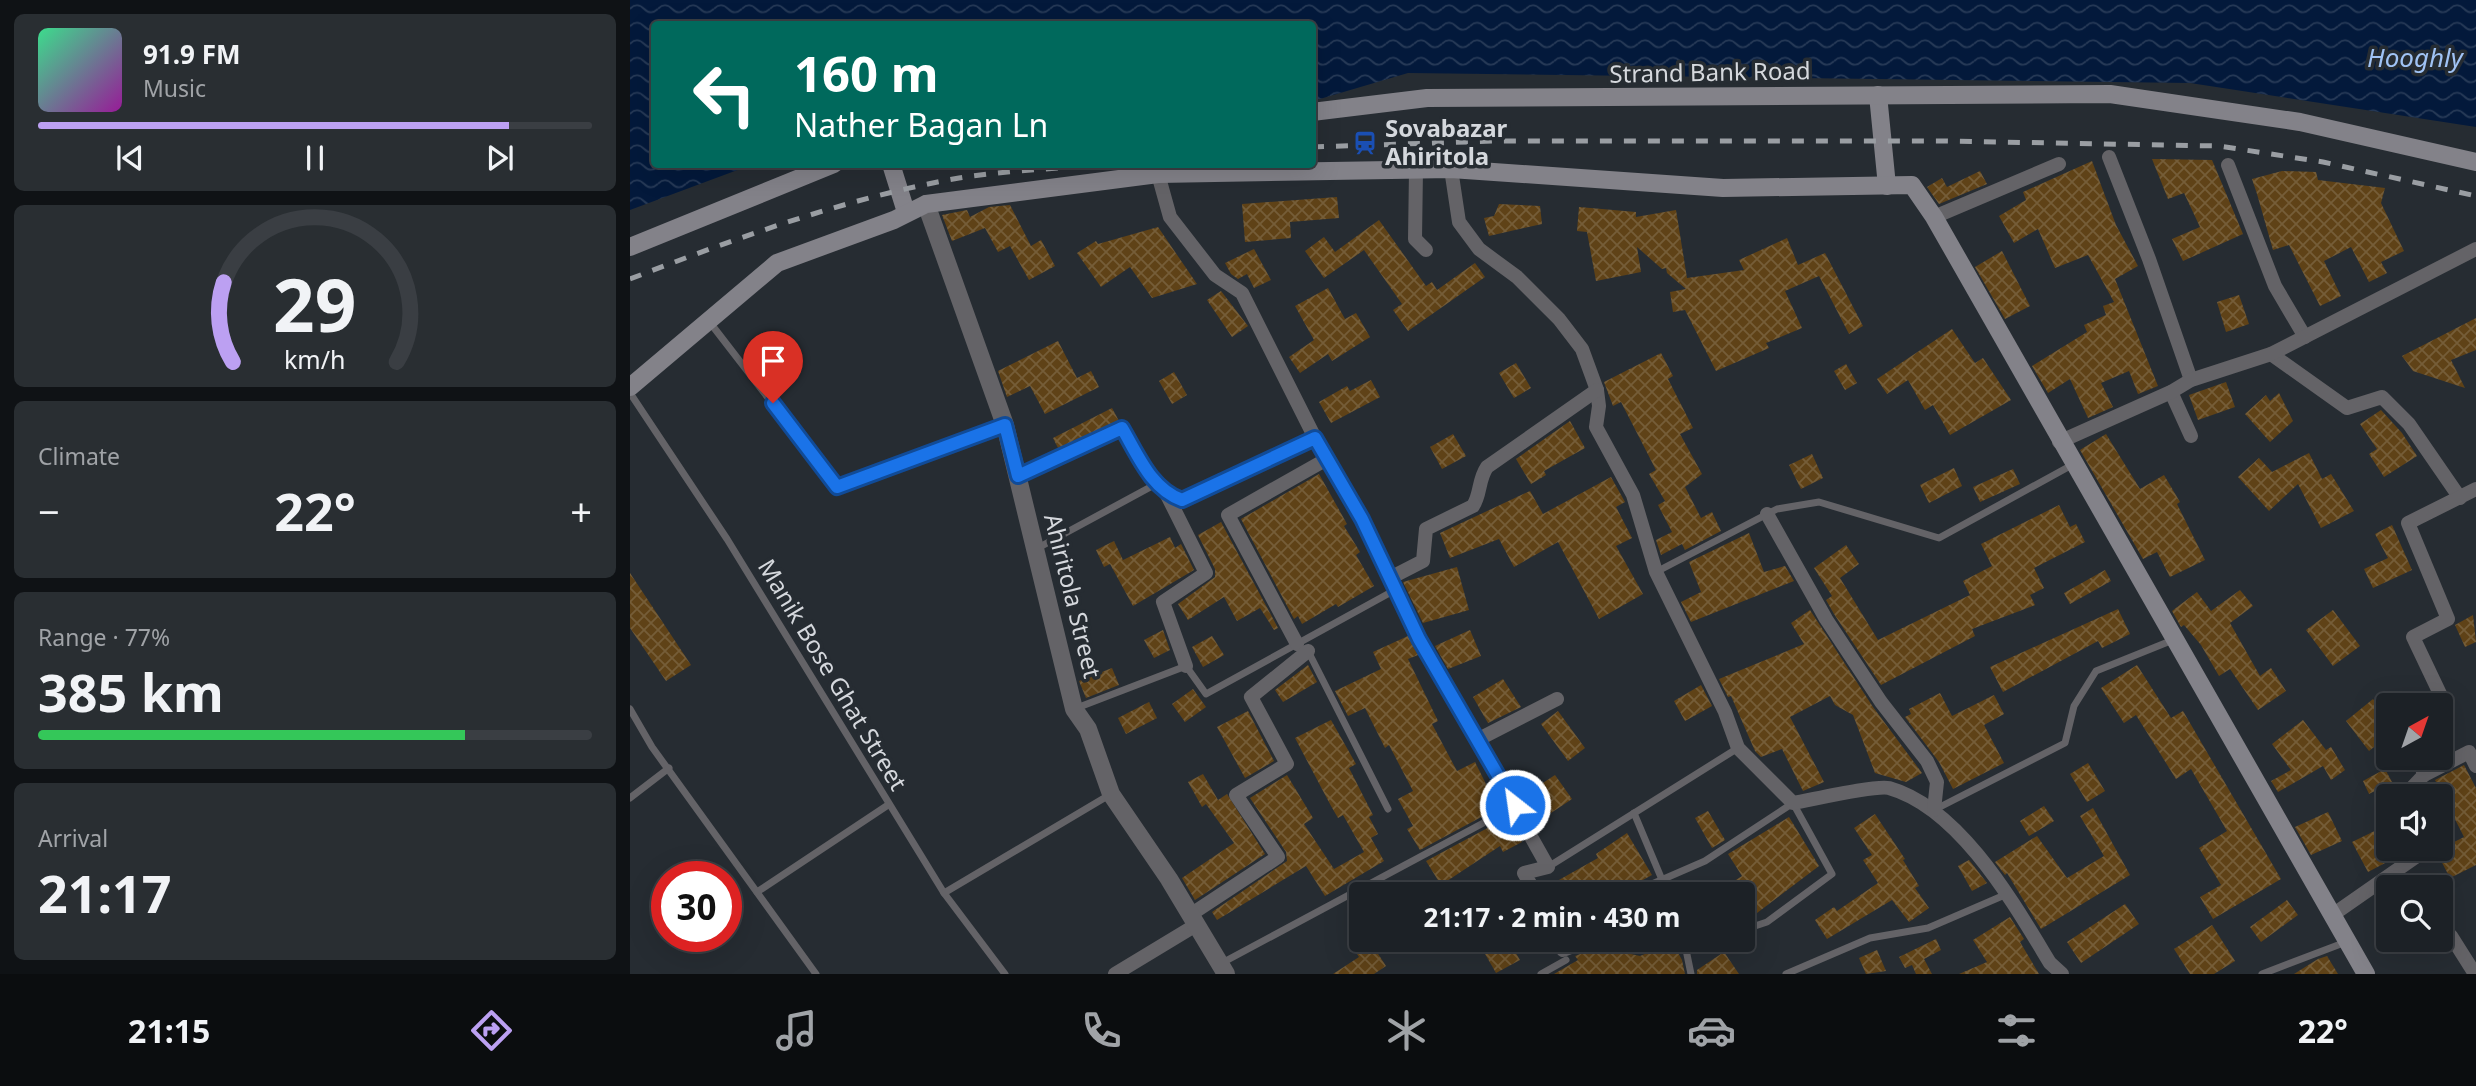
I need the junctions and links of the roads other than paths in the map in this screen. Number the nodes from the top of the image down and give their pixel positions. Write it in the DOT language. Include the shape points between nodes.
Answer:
graph roads {
  1 [pos="1878,95"];
  2 [pos="1316,112"];
  3 [pos="2109,157"];
  4 [pos="2476,162"];
  5 [pos="2059,164"];
  6 [pos="2228,165"];
  7 [pos="824,168"];
  8 [pos="892,168"];
  9 [pos="1451,169"];
  10 [pos="1416,170"];
  11 [pos="1158,174"];
  12 [pos="1887,186"];
  13 [pos="926,204"];
  14 [pos="906,212"];
  15 [pos="1934,217"];
  16 [pos="630,247"];
  17 [pos="2476,249"];
  18 [pos="1426,250"];
  19 [pos="708,320"];
  20 [pos="2305,337"];
  21 [pos="2271,354"];
  22 [pos="2191,380"];
  23 [pos="630,387"];
  24 [pos="1597,390"];
  25 [pos="2171,392"];
  26 [pos="630,393"];
  27 [pos="1005,425"];
  28 [pos="2191,436"];
  29 [pos="1315,438"];
  30 [pos="2059,442"];
  31 [pos="1327,459"];
  32 [pos="2073,465"];
  33 [pos="1018,476"];
  34 [pos="1156,484"];
  35 [pos="2476,489"];
  36 [pos="1167,495"];
  37 [pos="2460,498"];
  38 [pos="1767,514"];
  39 [pos="1036,549"];
  40 [pos="1656,572"];
  41 [pos="1393,584"];
  42 [pos="2173,640"];
  43 [pos="1303,645"];
  44 [pos="1186,666"];
  45 [pos="2440,693"];
  46 [pos="1557,699"];
  47 [pos="630,709"];
  48 [pos="1074,709"];
  49 [pos="1477,740"];
  50 [pos="1738,748"];
  51 [pos="2476,766"];
  52 [pos="669,768"];
  53 [pos="2423,770"];
  54 [pos="2424,775"];
  55 [pos="2415,784"];
  56 [pos="1111,793"];
  57 [pos="630,798"];
  58 [pos="1793,803"];
  59 [pos="888,805"];
  60 [pos="1515,805"];
  61 [pos="1388,809"];
  62 [pos="1934,810"];
  63 [pos="1634,813"];
  64 [pos="2410,861"];
  65 [pos="1548,867"];
  66 [pos="1662,878"];
  67 [pos="1529,882"];
  68 [pos="1654,882"];
  69 [pos="1664,882"];
  70 [pos="757,891"];
  71 [pos="944,893"];
  72 [pos="2007,894"];
  73 [pos="2332,916"];
  74 [pos="1193,920"];
  75 [pos="1755,926"];
  76 [pos="2453,939"];
  77 [pos="2347,942"];
  78 [pos="1561,952"];
  79 [pos="1688,952"];
  80 [pos="1223,969"];
  81 [pos="816,974"];
  82 [pos="1004,974"];
  83 [pos="1115,974"];
  84 [pos="1541,974"];
  85 [pos="1691,974"];
  86 [pos="1786,974"];
  87 [pos="2062,974"];
  88 [pos="2262,974"];
  89 [pos="2365,974"];
  90 [pos="2475,974"];
  1 -- 2 [label="main road, Strand Bank Road" via="1427,98"];
  1 -- 4 [label="main road, Strand Bank Road" via="2110,94 2300,122"];
  1 -- 12 [label="main road"];
  3 -- 22 [label="street"];
  5 -- 15 [label="street"];
  6 -- 20 [label="street" via="2275,286"];
  7 -- 16 [label="main road"];
  8 -- 14 [label="main road"];
  9 -- 10 [label="main road"];
  9 -- 12 [label="main road" via="1723,188"];
  9 -- 24 [label="street" via="1459,222 1479,249 1517,277 1559,319 1582,349"];
  10 -- 11 [label="main road"];
  10 -- 18 [label="street" via="1415,239"];
  11 -- 13 [label="main road"];
  11 -- 29 [label="street" via="1170,217 1216,275 1242,293"];
  12 -- 15 [label="main road" via="1912,185"];
  13 -- 14 [label="main road"];
  13 -- 27 [label="street, Ahiritola Street"];
  14 -- 19 [label="main road" via="777,263"];
  15 -- 30 [label="main road"];
  17 -- 20 [label="street"];
  19 -- 23 [label="main road"];
  19 -- 27 [label="lane" via="837,487"];
  20 -- 21 [label="street"];
  21 -- 22 [label="street"];
  21 -- 37 [label="street" via="2347,408 2382,397 2409,424"];
  22 -- 25 [label="street"];
  24 -- 40 [label="street" via="1596,427 1633,495"];
  24 -- 41 [label="street" via="1487,467 1473,506 1426,529 1423,561"];
  25 -- 28 [label="street"];
  25 -- 30 [label="street"];
  26 -- 59 [label="lane, Manik Bose Ghat Street" via="727,539"];
  27 -- 33 [label="street, Ahiritola Street"];
  29 -- 31 [label="street"];
  29 -- 36 [label="lane" via="1182,500"];
  30 -- 32 [label="main road"];
  31 -- 41 [label="street"];
  31 -- 43 [label="street" via="1228,515"];
  32 -- 38 [label="lane" via="1939,538 1819,502"];
  32 -- 42 [label="main road"];
  33 -- 34 [label="lane" via="1122,428"];
  33 -- 39 [label="street, Ahiritola Street"];
  34 -- 36 [label="lane"];
  34 -- 39 [label="lane"];
  35 -- 37 [label="street"];
  36 -- 44 [label="street" via="1206,573 1163,602"];
  37 -- 45 [label="street" via="2408,523 2448,620 2413,638"];
  38 -- 40 [label="lane"];
  38 -- 62 [label="street" via="1826,619 1927,761 1937,782"];
  39 -- 48 [label="street, Ahiritola Street"];
  40 -- 50 [label="street"];
  41 -- 43 [label="lane"];
  41 -- 49 [label="street"];
  42 -- 62 [label="lane" via="2096,671 2074,706 2065,743"];
  42 -- 73 [label="main road"];
  43 -- 44 [label="lane" via="1206,694"];
  43 -- 61 [label="lane"];
  43 -- 74 [label="street" via="1251,697 1287,764 1236,795 1278,857"];
  44 -- 48 [label="lane"];
  46 -- 49 [label="street"];
  47 -- 52 [label="lane"];
  48 -- 56 [label="street, Ahiritola Street" via="1088,729"];
  49 -- 60 [label="street"];
  50 -- 58 [label="street"];
  50 -- 63 [label="lane"];
  51 -- 54 [label="street" via="2469,752"];
  52 -- 57 [label="lane"];
  52 -- 70 [label="lane"];
  53 -- 54 [label="street"];
  54 -- 55 [label="street"];
  56 -- 71 [label="lane"];
  56 -- 74 [label="street, Ahiritola Street"];
  58 -- 62 [label="street" via="1887,788"];
  58 -- 66 [label="lane" via="1705,861"];
  58 -- 75 [label="lane" via="1832,874"];
  59 -- 70 [label="lane"];
  59 -- 71 [label="lane, Manik Bose Ghat Street"];
  60 -- 65 [label="street"];
  60 -- 80 [label="lane"];
  62 -- 72 [label="street" via="1996,875"];
  63 -- 65 [label="lane"];
  63 -- 66 [label="lane"];
  64 -- 73 [label="street"];
  65 -- 67 [label="street" via="1524,873"];
  66 -- 68 [label="lane"];
  66 -- 69 [label="lane"];
  70 -- 81 [label="lane"];
  71 -- 82 [label="lane, Manik Bose Ghat Street"];
  72 -- 86 [label="lane" via="1928,928 1870,938"];
  72 -- 87 [label="street" via="2050,963"];
  73 -- 77 [label="main road"];
  74 -- 80 [label="street, Ahiritola Street"];
  74 -- 83 [label="street"];
  76 -- 90 [label="street"];
  77 -- 88 [label="lane"];
  77 -- 89 [label="main road"];
  78 -- 84 [label="lane"];
  79 -- 85 [label="lane"];
}
